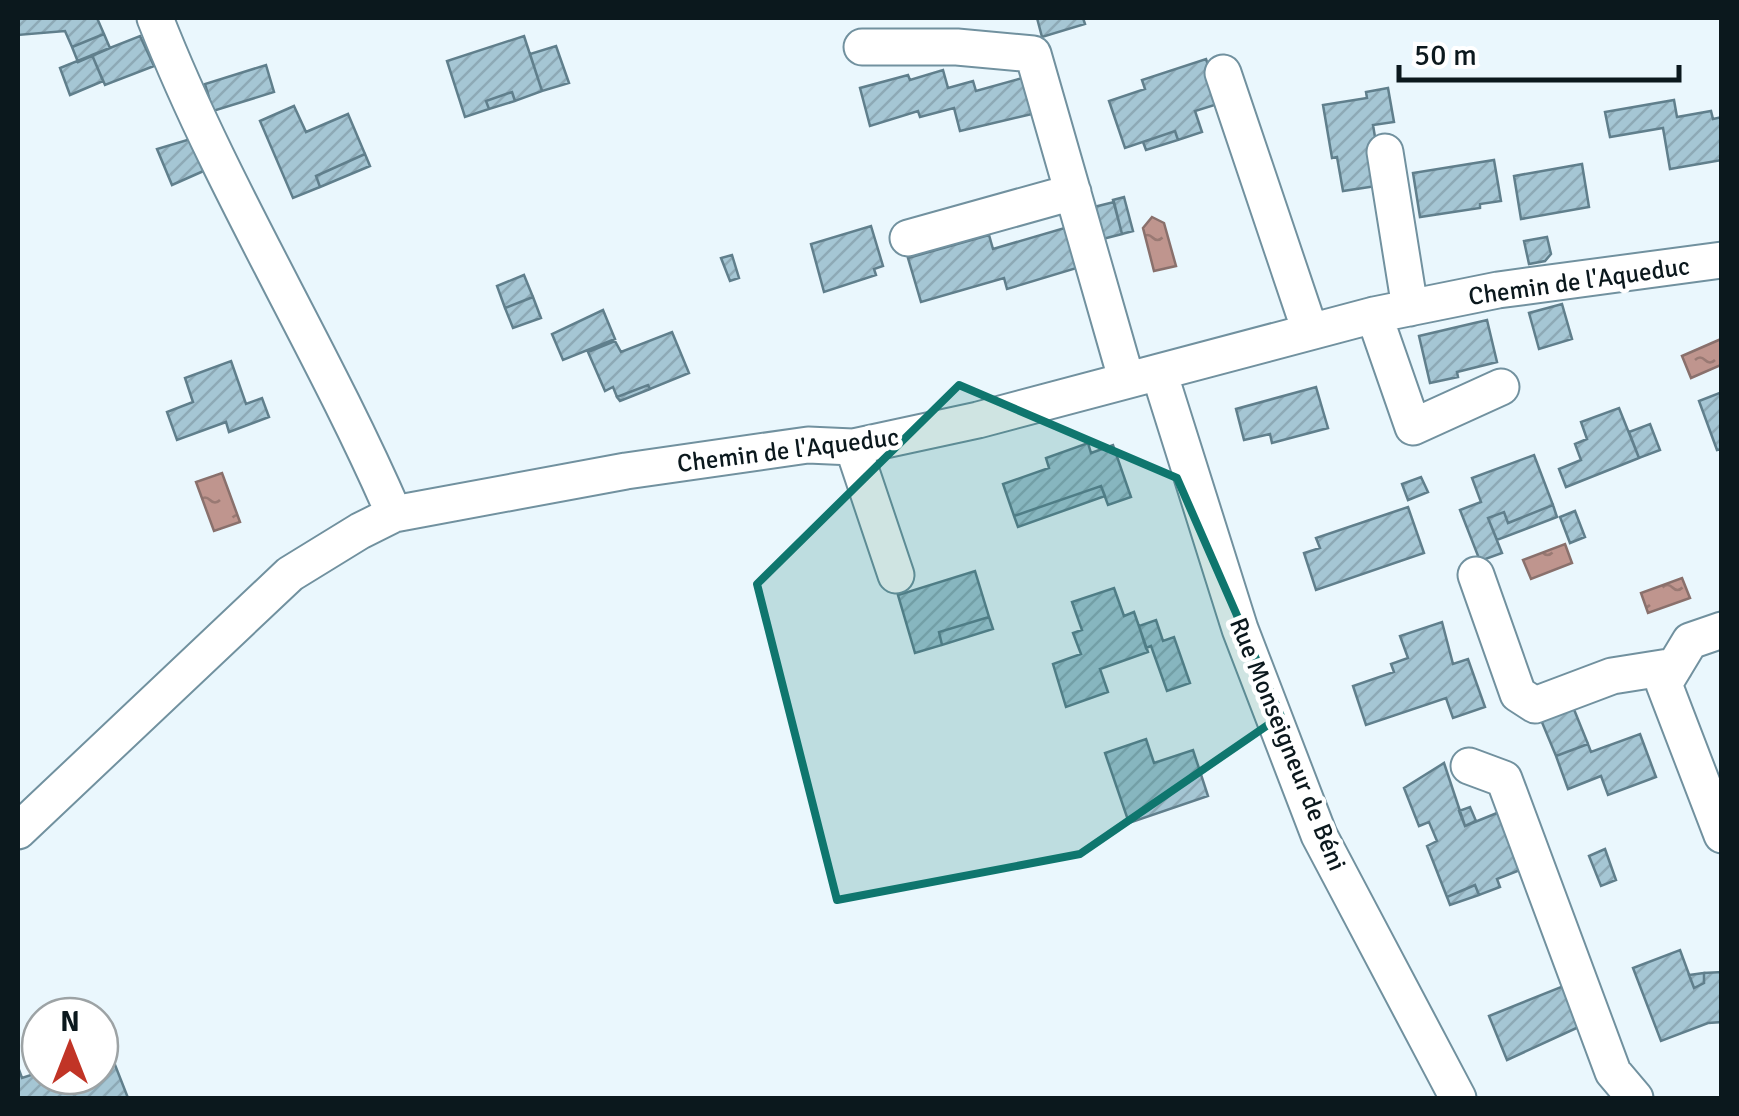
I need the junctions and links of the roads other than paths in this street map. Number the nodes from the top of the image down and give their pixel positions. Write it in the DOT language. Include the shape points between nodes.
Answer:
graph roads {
  1 [pos="155,18"];
  2 [pos="862,47"];
  3 [pos="1223,74"];
  4 [pos="1385,152"];
  5 [pos="1073,192"];
  6 [pos="908,238"];
  7 [pos="1722,260"];
  8 [pos="1410,308"];
  9 [pos="1374,314"];
  10 [pos="1310,331"];
  11 [pos="1142,375"];
  12 [pos="1501,387"];
  13 [pos="852,446"];
  14 [pos="394,514"];
  15 [pos="1476,575"];
  16 [pos="896,576"];
  17 [pos="1722,630"];
  18 [pos="1675,666"];
  19 [pos="1469,766"];
  20 [pos="18,831"];
  21 [pos="1722,835"];
  22 [pos="1458,1098"];
  23 [pos="1635,1098"];
  1 -- 14 [label="street"];
  2 -- 5 [label="street, Rue Monseigneur de Béni" via="1033,54"];
  3 -- 10 [label="street"];
  4 -- 8 [label="street"];
  5 -- 6 [label="street"];
  5 -- 11 [label="street, Rue Monseigneur de Béni"];
  7 -- 8 [label="street, Chemin de l'Aqueduc"];
  8 -- 9 [label="street, Chemin de l'Aqueduc"];
  9 -- 10 [label="street, Chemin de l'Aqueduc"];
  9 -- 12 [label="street" via="1412,427"];
  10 -- 11 [label="street, Chemin de l'Aqueduc"];
  11 -- 13 [label="street, Chemin de l'Aqueduc"];
  11 -- 22 [label="street, Rue Monseigneur de Béni" via="1319,834"];
  13 -- 14 [label="street, Chemin de l'Aqueduc" via="808,445 626,471"];
  13 -- 16 [label="street"];
  14 -- 20 [label="street, Chemin de l'Aqueduc" via="290,574"];
  15 -- 18 [label="street" via="1518,694 1534,705 1612,676"];
  17 -- 18 [label="street" via="1690,641"];
  18 -- 21 [label="street" via="1664,684"];
  19 -- 23 [label="street" via="1504,779 1613,1072"];
}
